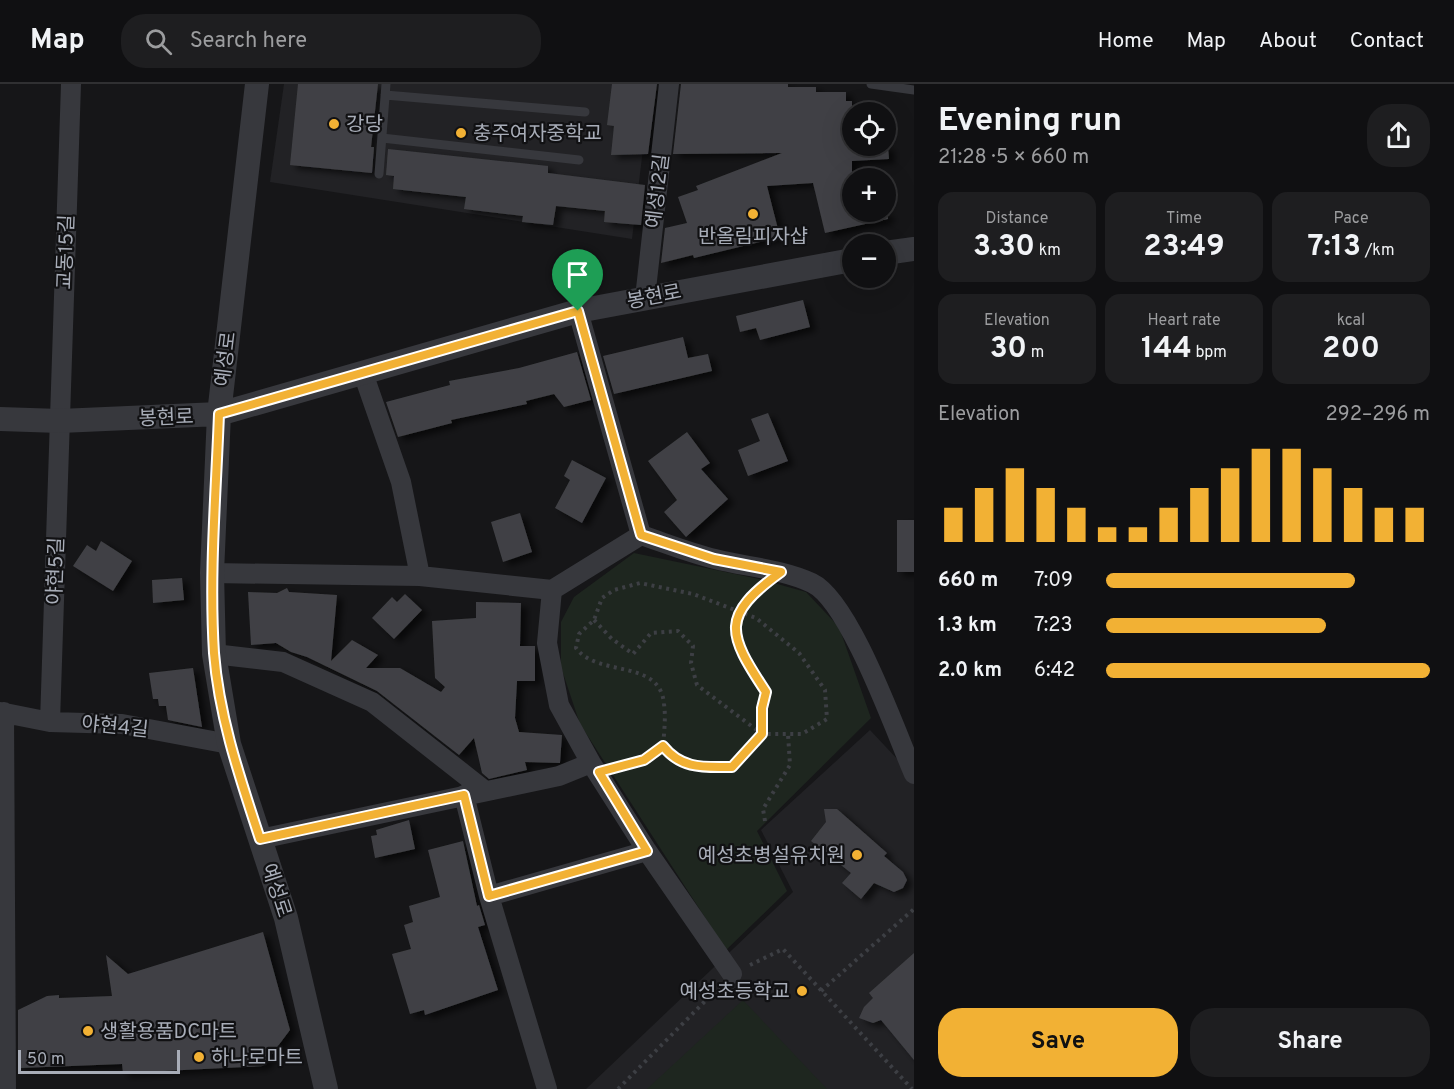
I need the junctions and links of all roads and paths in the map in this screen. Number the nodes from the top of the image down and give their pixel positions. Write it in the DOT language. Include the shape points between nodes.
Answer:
graph roads {
  1 [pos="71,84"];
  2 [pos="257,84"];
  3 [pos="386,84"];
  4 [pos="669,84"];
  5 [pos="871,84"];
  6 [pos="914,90"];
  7 [pos="385,95"];
  8 [pos="585,112"];
  9 [pos="382,138"];
  10 [pos="579,160"];
  11 [pos="379,174"];
  12 [pos="914,249"];
  13 [pos="896,252"];
  14 [pos="842,262"];
  15 [pos="645,298"];
  16 [pos="578,311"];
  17 [pos="363,373"];
  18 [pos="219,414"];
  19 [pos="0,419"];
  20 [pos="60,421"];
  21 [pos="641,535"];
  22 [pos="781,572"];
  23 [pos="212,573"];
  24 [pos="420,576"];
  25 [pos="552,590"];
  26 [pos="740,611"];
  27 [pos="594,620"];
  28 [pos="214,654"];
  29 [pos="2,712"];
  30 [pos="50,722"];
  31 [pos="762,734"];
  32 [pos="788,734"];
  33 [pos="229,744"];
  34 [pos="663,746"];
  35 [pos="595,768"];
  36 [pos="914,774"];
  37 [pos="484,790"];
  38 [pos="464,795"];
  39 [pos="765,821"];
  40 [pos="260,839"];
  41 [pos="647,851"];
  42 [pos="3,891"];
  43 [pos="489,896"];
  44 [pos="914,909"];
  45 [pos="732,974"];
  46 [pos="821,991"];
  47 [pos="6,1089"];
  48 [pos="326,1089"];
  49 [pos="547,1089"];
  50 [pos="618,1089"];
  51 [pos="912,1089"];
  1 -- 20 [label="street, 교동15길"];
  2 -- 18 [label="street, 예성로"];
  3 -- 7 [label="lane"];
  4 -- 15 [label="street, 예성12길"];
  5 -- 6 [label="lane"];
  7 -- 8 [label="lane"];
  7 -- 9 [label="lane"];
  9 -- 10 [label="lane"];
  9 -- 11 [label="lane"];
  12 -- 13 [label="street"];
  14 -- 15 [label="street, 봉현로"];
  15 -- 16 [label="street, 봉현로"];
  16 -- 17 [label="street, 봉현로"];
  16 -- 21 [label="street"];
  17 -- 18 [label="street, 봉현로"];
  17 -- 24 [label="street" via="401,482"];
  18 -- 20 [label="street, 봉현로"];
  18 -- 23 [label="street, 예성로"];
  19 -- 20 [label="street, 봉현로"];
  20 -- 30 [label="street, 야현5길"];
  21 -- 22 [label="street" via="714,559"];
  21 -- 25 [label="street"];
  22 -- 26 [label="path" via="753,592"];
  22 -- 36 [label="street" via="814,584 839,609"];
  23 -- 24 [label="street"];
  23 -- 28 [label="street, 예성로"];
  24 -- 25 [label="street"];
  25 -- 35 [label="street" via="547,643 560,705"];
  26 -- 27 [label="path" via="693,594 640,583 614,590 602,598"];
  26 -- 31 [label="path" via="734,630 746,662 766,692"];
  26 -- 32 [label="path" via="756,618 799,653 825,690 826,719 802,734"];
  27 -- 31 [label="path" via="633,654 651,633 678,631 693,646 691,663 697,685"];
  27 -- 34 [label="path" via="579,634 576,648 583,658 645,674 660,688 664,704"];
  28 -- 33 [label="street, 예성로"];
  28 -- 37 [label="street" via="283,662 372,702"];
  29 -- 30 [label="street, 야현4길"];
  29 -- 42 [label="street"];
  30 -- 33 [label="street, 야현4길" via="122,724"];
  31 -- 32 [label="path"];
  31 -- 34 [label="path" via="732,767 694,767 673,759"];
  32 -- 39 [label="path" via="790,765 763,809"];
  33 -- 40 [label="street, 예성로"];
  34 -- 35 [label="path" via="644,760"];
  35 -- 37 [label="street"];
  35 -- 41 [label="street"];
  37 -- 38 [label="street"];
  38 -- 40 [label="street"];
  38 -- 43 [label="street"];
  40 -- 48 [label="street, 예성로" via="286,918"];
  41 -- 43 [label="street"];
  41 -- 45 [label="street"];
  42 -- 47 [label="street"];
  43 -- 49 [label="street"];
  44 -- 46 [label="path"];
  45 -- 46 [label="path" via="783,949"];
  45 -- 50 [label="path"];
  46 -- 51 [label="path"];
}
